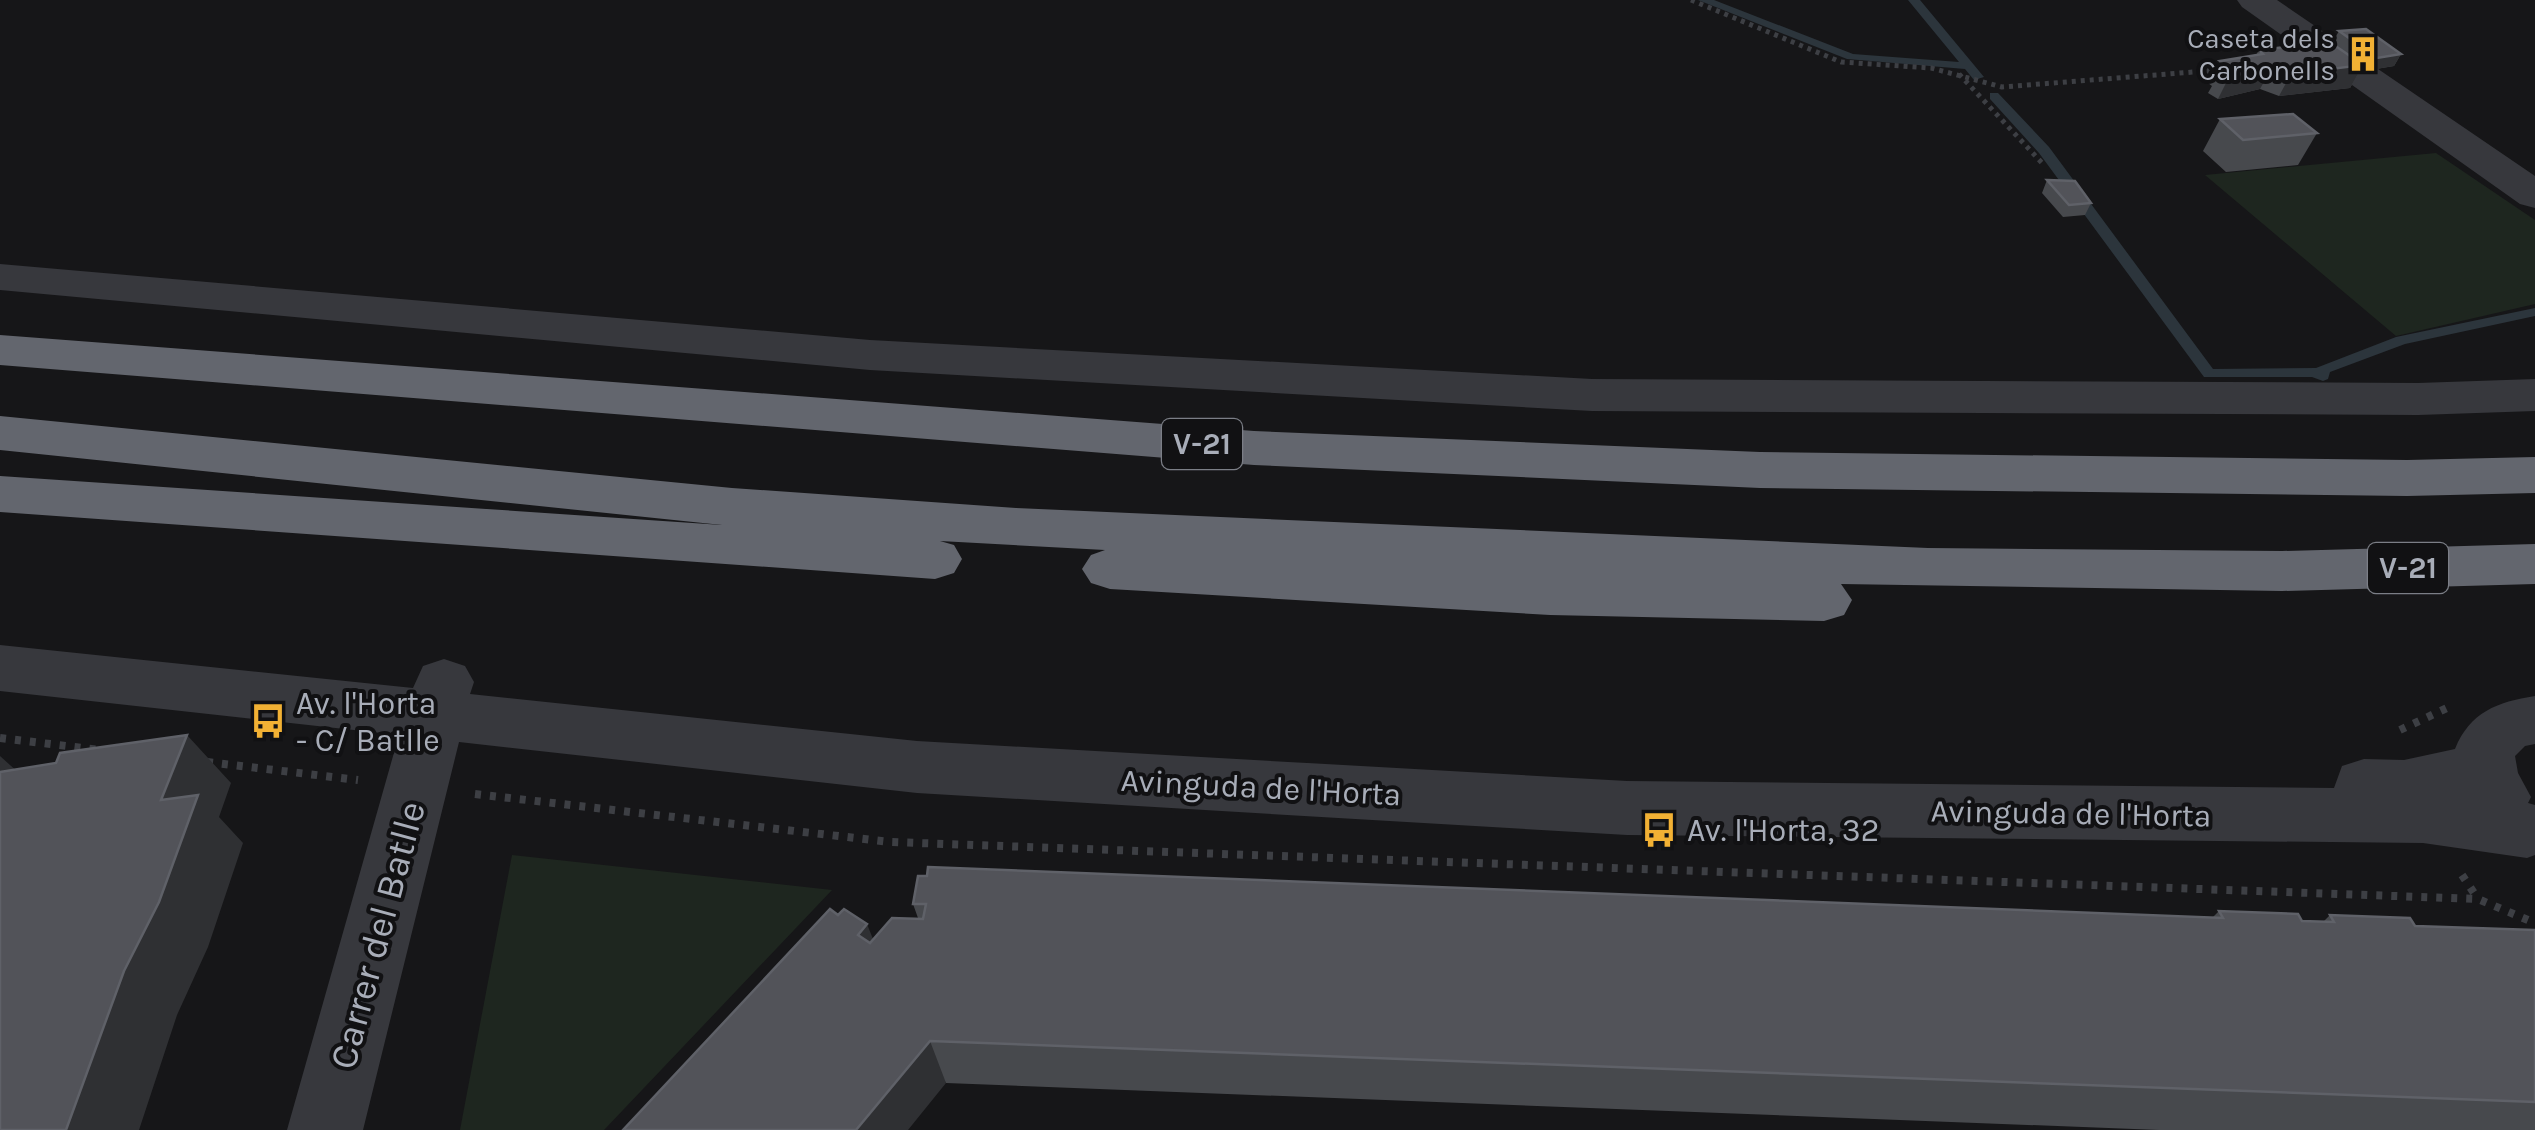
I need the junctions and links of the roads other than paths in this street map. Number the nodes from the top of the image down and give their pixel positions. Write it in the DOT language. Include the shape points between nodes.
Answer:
graph roads {
  1 [pos="2254,0"];
  2 [pos="2535,196"];
  3 [pos="0,277"];
  4 [pos="0,350"];
  5 [pos="2535,395"];
  6 [pos="0,433"];
  7 [pos="2535,474"];
  8 [pos="0,494"];
  9 [pos="2535,564"];
  10 [pos="2282,571"];
  11 [pos="0,635"];
  12 [pos="0,668"];
  13 [pos="440,699"];
  14 [pos="2535,720"];
  15 [pos="2484,768"];
  16 [pos="2531,833"];
  17 [pos="325,1130"];
  1 -- 2 [label="street"];
  3 -- 5 [label="street" via="870,355 1592,395"];
  4 -- 7 [label="highway, V-21" via="1254,448 1760,470"];
  6 -- 10 [label="highway, V-21" via="732,507 1016,527 1928,568"];
  8 -- 10 [label="highway" via="714,546 1550,594 2045,605"];
  9 -- 10 [label="highway, V-21"];
  11 -- 13 [label="street, Avinguda de l'Horta"];
  12 -- 13 [label="street, Avinguda de l'Horta"];
  13 -- 15 [label="street, Avinguda de l'Horta" via="1619,771 2404,786"];
  13 -- 16 [label="street, Avinguda de l'Horta" via="916,767 1627,808 2423,816"];
  13 -- 17 [label="street, Carrer del Batlle"];
  14 -- 15 [label="street" via="2496,731 2484,748"];
  15 -- 16 [label="street" via="2507,810"];
}
